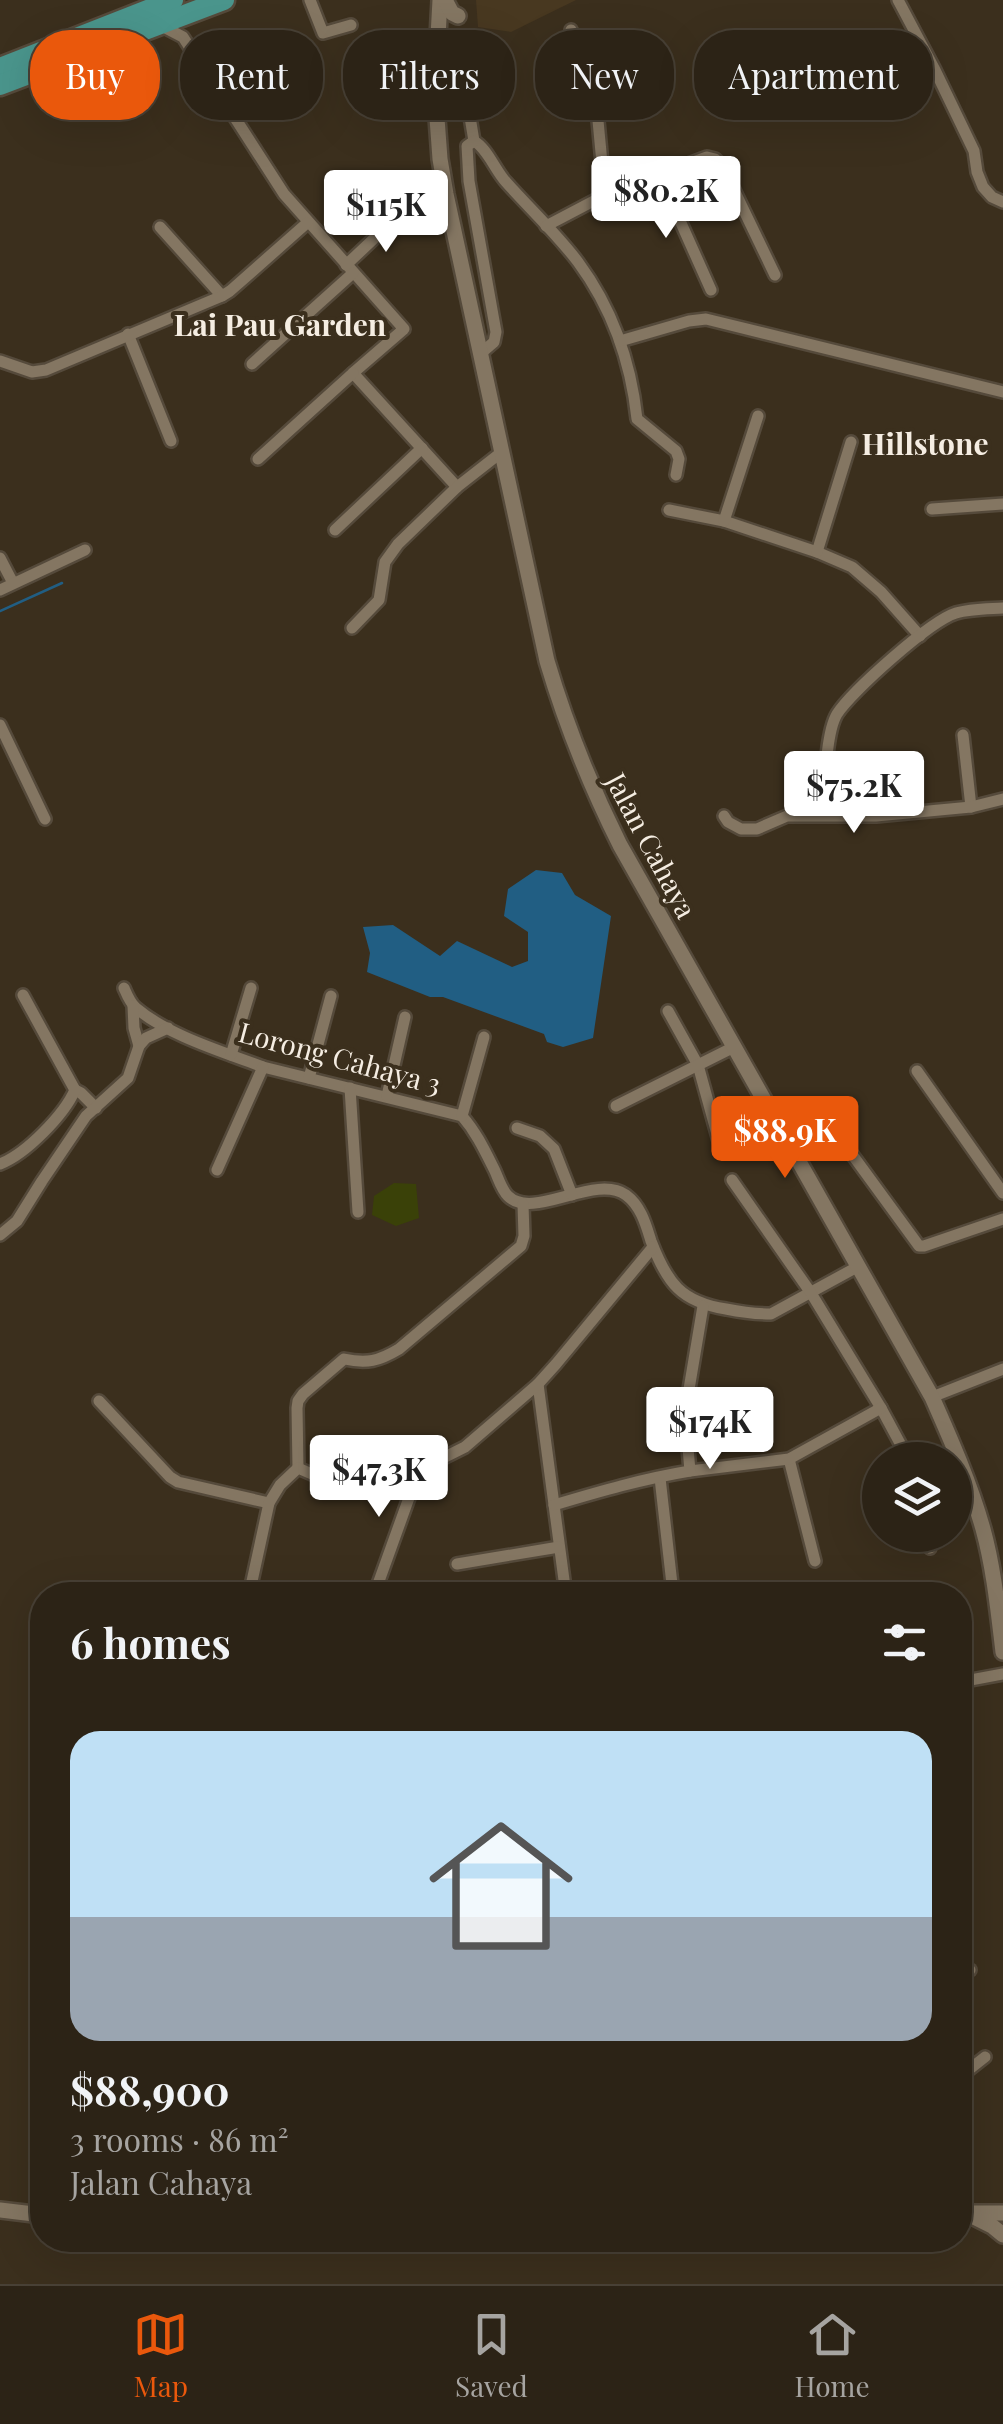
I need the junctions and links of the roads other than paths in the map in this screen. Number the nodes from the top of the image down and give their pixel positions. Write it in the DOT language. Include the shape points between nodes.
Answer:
graph roads {
  1 [pos="224,0"];
  2 [pos="310,0"];
  3 [pos="442,0"];
  4 [pos="898,0"];
  5 [pos="180,7"];
  6 [pos="458,16"];
  7 [pos="160,25"];
  8 [pos="351,25"];
  9 [pos="180,35"];
  10 [pos="0,68"];
  11 [pos="0,85"];
  12 [pos="236,120"];
  13 [pos="471,120"];
  14 [pos="597,120"];
  15 [pos="474,141"];
  16 [pos="660,176"];
  17 [pos="604,195"];
  18 [pos="1003,202"];
  19 [pos="398,216"];
  20 [pos="308,223"];
  21 [pos="546,226"];
  22 [pos="160,227"];
  23 [pos="350,269"];
  24 [pos="775,275"];
  25 [pos="711,290"];
  26 [pos="222,296"];
  27 [pos="128,334"];
  28 [pos="620,341"];
  29 [pos="480,354"];
  30 [pos="0,361"];
  31 [pos="252,364"];
  32 [pos="353,374"];
  33 [pos="1003,392"];
  34 [pos="758,416"];
  35 [pos="171,441"];
  36 [pos="851,442"];
  37 [pos="422,448"];
  38 [pos="503,451"];
  39 [pos="258,459"];
  40 [pos="676,475"];
  41 [pos="458,487"];
  42 [pos="1003,504"];
  43 [pos="670,510"];
  44 [pos="932,510"];
  45 [pos="724,521"];
  46 [pos="335,530"];
  47 [pos="85,550"];
  48 [pos="817,552"];
  49 [pos="0,558"];
  50 [pos="13,584"];
  51 [pos="0,590"];
  52 [pos="1003,608"];
  53 [pos="352,628"];
  54 [pos="920,636"];
  55 [pos="0,724"];
  56 [pos="963,735"];
  57 [pos="1003,799"];
  58 [pos="971,807"];
  59 [pos="823,815"];
  60 [pos="724,816"];
  61 [pos="45,818"];
  62 [pos="124,988"];
  63 [pos="250,988"];
  64 [pos="23,995"];
  65 [pos="331,996"];
  66 [pos="133,1006"];
  67 [pos="668,1011"];
  68 [pos="405,1017"];
  69 [pos="168,1028"];
  70 [pos="484,1037"];
  71 [pos="140,1046"];
  72 [pos="734,1047"];
  73 [pos="231,1055"];
  74 [pos="698,1065"];
  75 [pos="263,1067"];
  76 [pos="917,1071"];
  77 [pos="309,1078"];
  78 [pos="350,1088"];
  79 [pos="73,1095"];
  80 [pos="387,1096"];
  81 [pos="616,1106"];
  82 [pos="91,1112"];
  83 [pos="462,1116"];
  84 [pos="517,1128"];
  85 [pos="835,1132"];
  86 [pos="720,1145"];
  87 [pos="0,1164"];
  88 [pos="217,1170"];
  89 [pos="732,1180"];
  90 [pos="1003,1193"];
  91 [pos="572,1195"];
  92 [pos="523,1204"];
  93 [pos="358,1212"];
  94 [pos="1003,1219"];
  95 [pos="0,1235"];
  96 [pos="653,1247"];
  97 [pos="859,1266"];
  98 [pos="811,1293"];
  99 [pos="704,1306"];
  100 [pos="1003,1368"];
  101 [pos="538,1384"];
  102 [pos="932,1397"];
  103 [pos="99,1401"];
  104 [pos="881,1408"];
  105 [pos="899,1442"];
  106 [pos="789,1460"];
  107 [pos="298,1468"];
  108 [pos="420,1470"];
  109 [pos="690,1471"];
  110 [pos="660,1478"];
  111 [pos="269,1503"];
  112 [pos="554,1505"];
  113 [pos="559,1547"];
  114 [pos="815,1561"];
  115 [pos="457,1564"];
  116 [pos="252,1582"];
  117 [pos="379,1582"];
  118 [pos="564,1582"];
  119 [pos="672,1582"];
  120 [pos="1003,1652"];
  121 [pos="1003,1674"];
  122 [pos="972,1680"];
  123 [pos="984,2057"];
  124 [pos="972,2067"];
  125 [pos="0,2210"];
  126 [pos="1001,2211"];
  127 [pos="972,2213"];
  128 [pos="30,2214"];
  129 [pos="972,2217"];
  130 [pos="1003,2235"];
  1 -- 5 [label="highway"];
  2 -- 8 [label="street" via="322,33"];
  3 -- 6 [label="street"];
  3 -- 29 [label="street, Jalan Cahaya" via="435,91 440,159"];
  4 -- 18 [label="street" via="974,152 983,187"];
  5 -- 7 [label="highway"];
  5 -- 10 [label="highway"];
  7 -- 9 [label="street"];
  7 -- 11 [label="highway"];
  12 -- 20 [label="street"];
  13 -- 15 [label="street"];
  14 -- 17 [label="street"];
  15 -- 21 [label="street"];
  15 -- 29 [label="street" via="467,146 468,181 496,332"];
  16 -- 17 [label="street"];
  16 -- 24 [label="street" via="715,159"];
  16 -- 25 [label="street"];
  17 -- 21 [label="street"];
  19 -- 23 [label="street"];
  20 -- 23 [label="street"];
  20 -- 26 [label="street"];
  21 -- 28 [label="street" via="578,262"];
  22 -- 26 [label="street"];
  23 -- 31 [label="street"];
  23 -- 32 [label="street" via="404,329"];
  26 -- 27 [label="street"];
  27 -- 30 [label="street" via="39,372"];
  27 -- 35 [label="street"];
  28 -- 33 [label="street" via="706,320"];
  28 -- 40 [label="street" via="637,418 676,451"];
  29 -- 38 [label="street, Jalan Cahaya"];
  32 -- 37 [label="street"];
  32 -- 39 [label="street"];
  34 -- 45 [label="street"];
  36 -- 48 [label="street"];
  37 -- 41 [label="street"];
  37 -- 46 [label="street"];
  38 -- 41 [label="street"];
  38 -- 72 [label="street, Jalan Cahaya" via="547,661 578,754 620,844"];
  41 -- 53 [label="street" via="393,551 379,600"];
  42 -- 44 [label="street"];
  43 -- 45 [label="street"];
  45 -- 48 [label="street"];
  47 -- 50 [label="street"];
  48 -- 54 [label="street" via="852,568"];
  49 -- 50 [label="street"];
  50 -- 51 [label="street"];
  52 -- 54 [label="street" via="955,613"];
  54 -- 59 [label="street" via="836,715"];
  55 -- 61 [label="street"];
  56 -- 58 [label="street"];
  57 -- 58 [label="street"];
  58 -- 59 [label="street"];
  59 -- 60 [label="street" via="787,816 740,829"];
  62 -- 66 [label="street"];
  63 -- 73 [label="street"];
  64 -- 79 [label="street"];
  65 -- 77 [label="street"];
  66 -- 69 [label="street, Lorong Cahaya 3"];
  66 -- 71 [label="street"];
  67 -- 74 [label="street"];
  68 -- 80 [label="street"];
  69 -- 71 [label="street"];
  69 -- 73 [label="street, Lorong Cahaya 3"];
  70 -- 83 [label="street"];
  71 -- 82 [label="street" via="128,1078"];
  72 -- 74 [label="street"];
  72 -- 97 [label="street, Jalan Cahaya"];
  73 -- 75 [label="street, Lorong Cahaya 3"];
  74 -- 81 [label="street"];
  74 -- 86 [label="street"];
  75 -- 77 [label="street, Lorong Cahaya 3"];
  75 -- 88 [label="street"];
  76 -- 90 [label="street"];
  77 -- 78 [label="street, Lorong Cahaya 3"];
  78 -- 80 [label="street, Lorong Cahaya 3"];
  78 -- 93 [label="street"];
  79 -- 82 [label="street" via="82,1093"];
  79 -- 87 [label="street" via="44,1131"];
  80 -- 83 [label="street, Lorong Cahaya 3"];
  82 -- 95 [label="street" via="17,1221"];
  83 -- 92 [label="street, Lorong Cahaya 3" via="504,1190"];
  84 -- 91 [label="street" via="554,1149"];
  85 -- 94 [label="street" via="918,1246"];
  89 -- 98 [label="street"];
  91 -- 92 [label="street"];
  91 -- 96 [label="street" via="622,1192 634,1202"];
  92 -- 107 [label="street" via="521,1246 399,1350 364,1363 344,1359 303,1394"];
  96 -- 99 [label="street" via="676,1288"];
  96 -- 101 [label="street"];
  97 -- 98 [label="street"];
  97 -- 102 [label="street, Jalan Cahaya"];
  98 -- 99 [label="street" via="772,1314"];
  98 -- 104 [label="street"];
  99 -- 109 [label="street" via="685,1414"];
  100 -- 102 [label="street"];
  101 -- 108 [label="street" via="465,1446"];
  101 -- 112 [label="street"];
  102 -- 120 [label="street, Jalan Cahaya" via="983,1530"];
  103 -- 111 [label="street" via="178,1482"];
  104 -- 105 [label="street"];
  104 -- 106 [label="street"];
  106 -- 109 [label="street"];
  106 -- 114 [label="street"];
  107 -- 108 [label="street" via="353,1492"];
  107 -- 111 [label="street"];
  108 -- 117 [label="street"];
  109 -- 110 [label="street"];
  110 -- 112 [label="street"];
  110 -- 119 [label="street"];
  111 -- 116 [label="street"];
  112 -- 113 [label="street"];
  113 -- 115 [label="street"];
  113 -- 118 [label="street"];
  121 -- 122 [label="street"];
  123 -- 124 [label="street"];
  125 -- 128 [label="street"];
  126 -- 127 [label="street"];
  129 -- 130 [label="street"];
}
